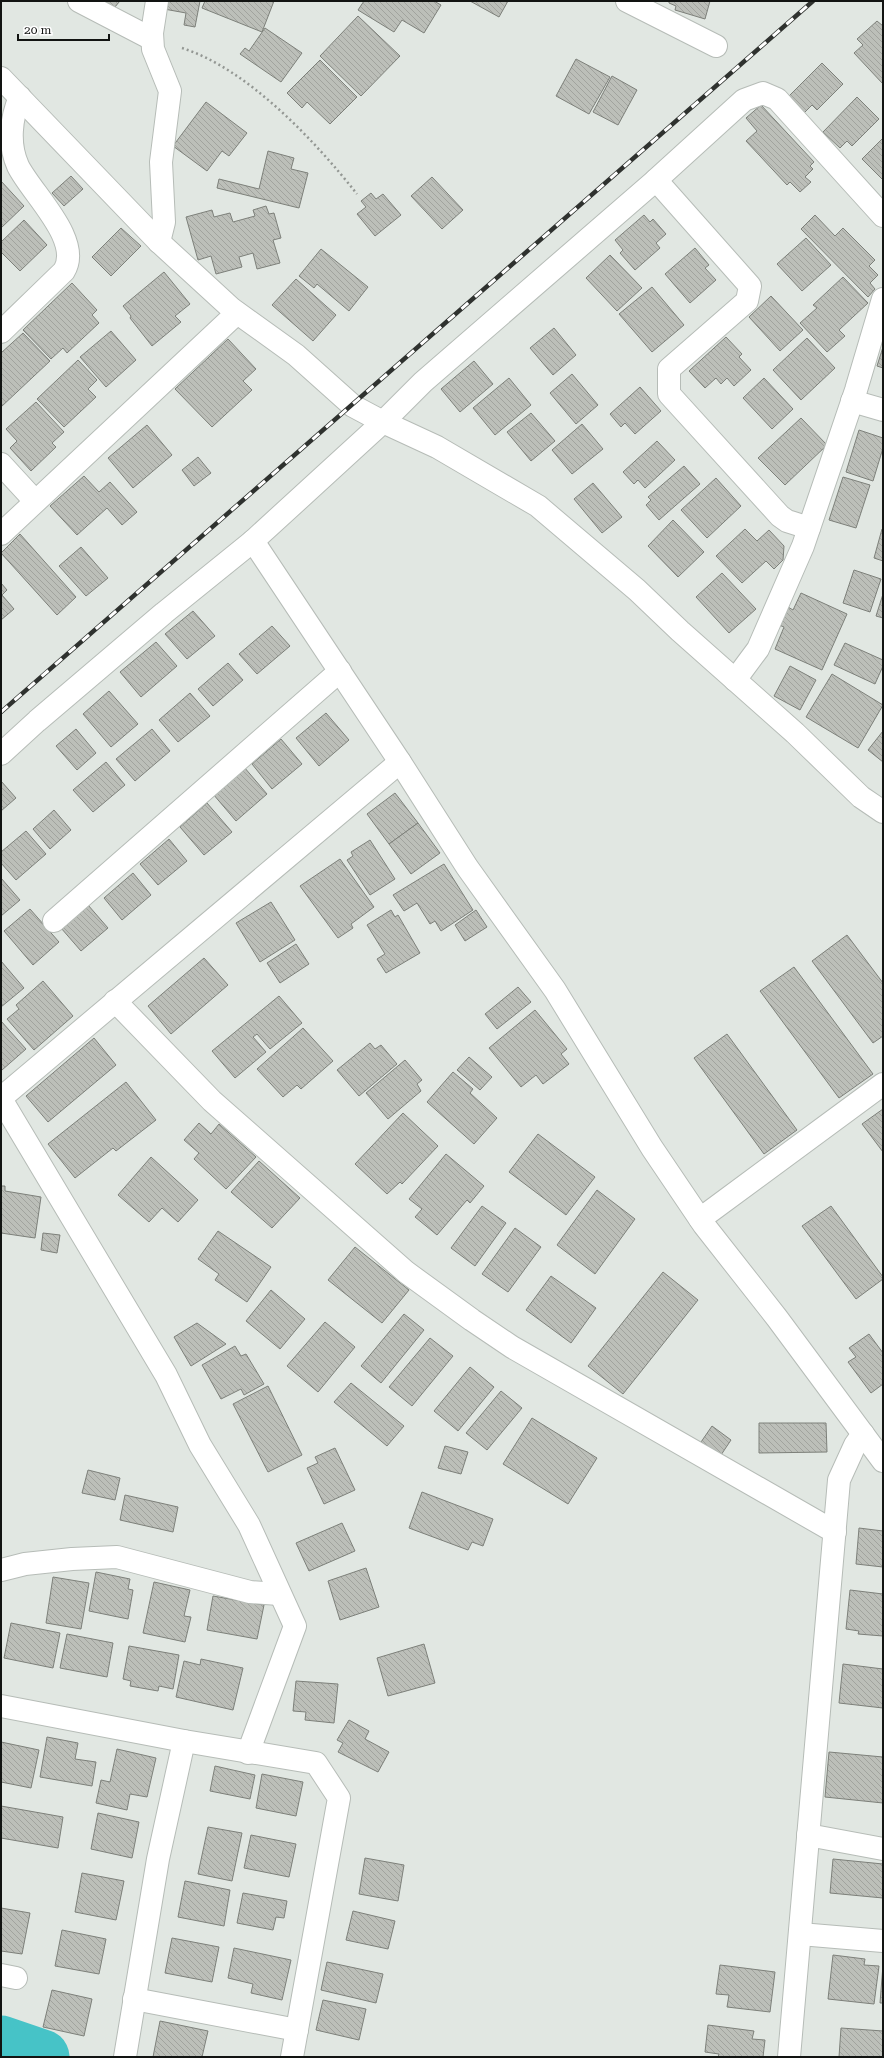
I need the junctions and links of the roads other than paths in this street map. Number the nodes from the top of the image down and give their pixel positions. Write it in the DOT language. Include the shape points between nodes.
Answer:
graph roads {
  1 [pos="79,1"];
  2 [pos="157,1"];
  3 [pos="627,1"];
  4 [pos="152,39"];
  5 [pos="716,46"];
  6 [pos="1,78"];
  7 [pos="20,97"];
  8 [pos="656,180"];
  9 [pos="883,216"];
  10 [pos="159,242"];
  11 [pos="883,299"];
  12 [pos="237,313"];
  13 [pos="1,332"];
  14 [pos="852,401"];
  15 [pos="883,410"];
  16 [pos="382,422"];
  17 [pos="1,464"];
  18 [pos="35,502"];
  19 [pos="809,528"];
  20 [pos="1,534"];
  21 [pos="253,541"];
  22 [pos="340,671"];
  23 [pos="735,680"];
  24 [pos="1,754"];
  25 [pos="400,762"];
  26 [pos="883,812"];
  27 [pos="54,920"];
  28 [pos="115,1001"];
  29 [pos="883,1084"];
  30 [pos="1,1098"];
  31 [pos="700,1219"];
  32 [pos="863,1434"];
  33 [pos="883,1461"];
  34 [pos="834,1532"];
  35 [pos="1,1570"];
  36 [pos="279,1594"];
  37 [pos="1,1706"];
  38 [pos="184,1741"];
  39 [pos="248,1753"];
  40 [pos="808,1835"];
  41 [pos="883,1849"];
  42 [pos="800,1934"];
  43 [pos="883,1941"];
  44 [pos="134,1999"];
  45 [pos="297,2030"];
  46 [pos="125,2057"];
  47 [pos="292,2057"];
  48 [pos="789,2057"];
  1 -- 4 [label="street"];
  2 -- 4 [label="street"];
  3 -- 5 [label="street"];
  4 -- 10 [label="street" via="153,49 170,91 161,162 164,222"];
  6 -- 7 [label="street"];
  7 -- 10 [label="street"];
  7 -- 13 [label="street" via="14,111 12,128 12,144 18,166 65,238 68,259 64,271"];
  8 -- 9 [label="street" via="744,100 766,93 777,99"];
  8 -- 16 [label="street" via="423,382"];
  8 -- 19 [label="street" via="750,286 747,301 669,369 669,394 780,516"];
  10 -- 12 [label="street"];
  11 -- 14 [label="street"];
  12 -- 16 [label="street" via="296,355 353,406"];
  12 -- 18 [label="street"];
  14 -- 15 [label="street"];
  14 -- 19 [label="street"];
  16 -- 21 [label="street"];
  16 -- 23 [label="street" via="437,447 538,506 638,590"];
  17 -- 18 [label="street"];
  18 -- 20 [label="street"];
  19 -- 23 [label="street" via="758,649"];
  21 -- 22 [label="street"];
  21 -- 24 [label="street" via="158,618"];
  22 -- 25 [label="street"];
  22 -- 27 [label="street"];
  23 -- 26 [label="street" via="861,797"];
  25 -- 28 [label="street"];
  25 -- 31 [label="street" via="467,867 555,990 652,1148"];
  28 -- 30 [label="street"];
  28 -- 34 [label="street" via="212,1101 406,1272 460,1312 512,1347"];
  29 -- 31 [label="street"];
  30 -- 36 [label="street" via="166,1375 200,1445 249,1525"];
  31 -- 32 [label="street"];
  32 -- 33 [label="street"];
  32 -- 34 [label="street" via="855,1445 839,1480"];
  34 -- 40 [label="street"];
  35 -- 36 [label="street" via="25,1564 117,1557 250,1592"];
  36 -- 39 [label="street" via="295,1626"];
  37 -- 38 [label="street"];
  38 -- 39 [label="street"];
  38 -- 44 [label="street" via="158,1859"];
  39 -- 45 [label="street" via="316,1763 339,1798"];
  40 -- 41 [label="street"];
  40 -- 42 [label="street"];
  42 -- 43 [label="street"];
  42 -- 48 [label="street"];
  44 -- 45 [label="street"];
  44 -- 46 [label="street"];
  45 -- 47 [label="street"];
}
